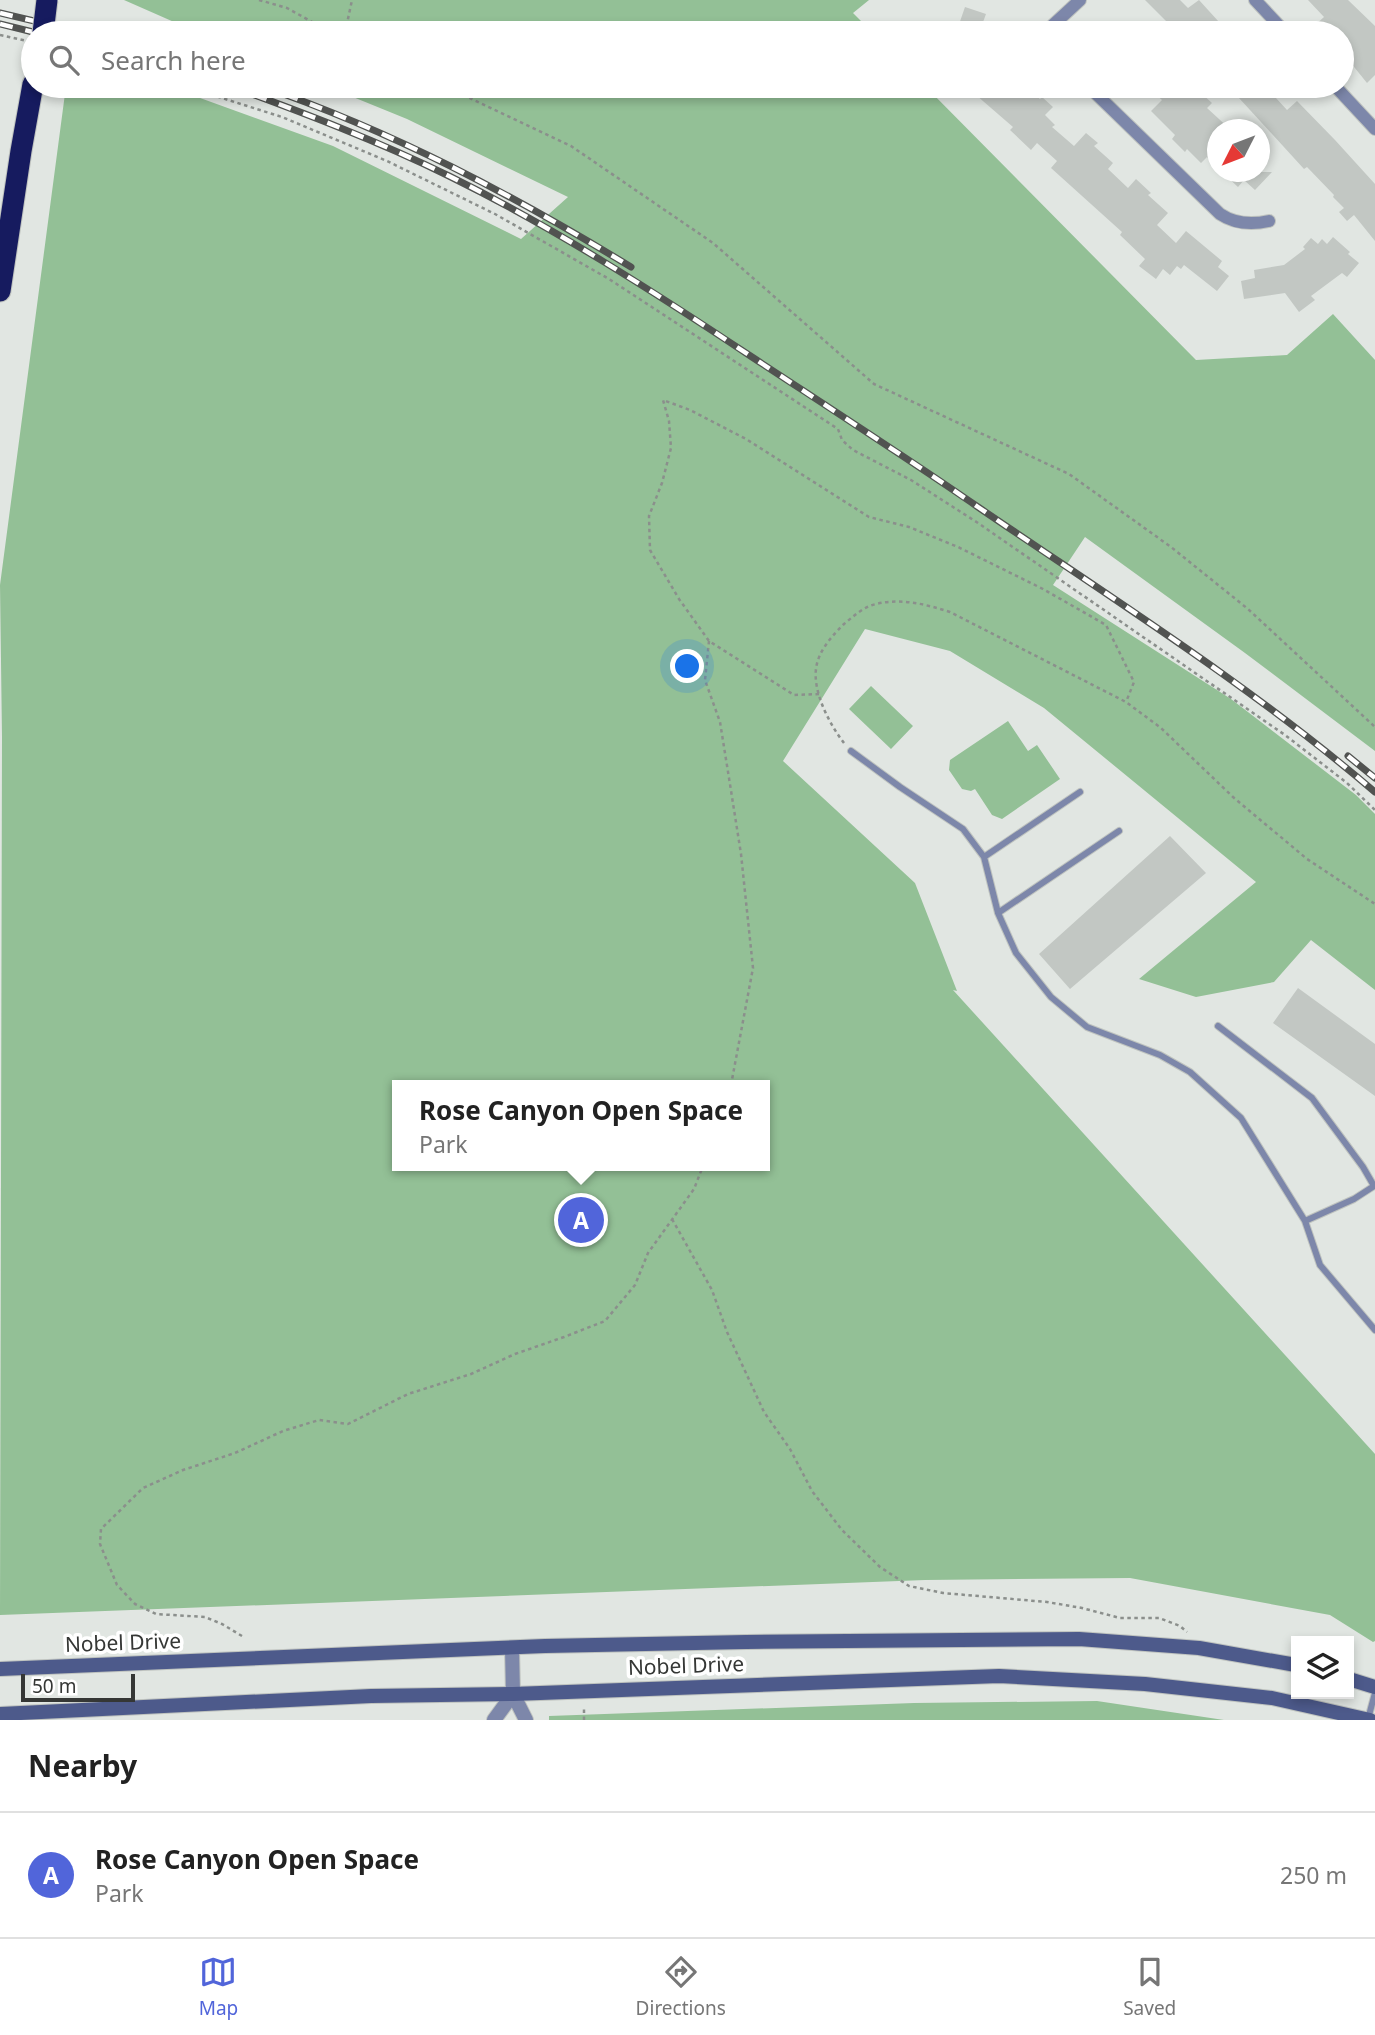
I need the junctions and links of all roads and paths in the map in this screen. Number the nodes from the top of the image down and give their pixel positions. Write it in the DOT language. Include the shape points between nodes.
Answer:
graph roads {
  1 [pos="47,0"];
  2 [pos="259,0"];
  3 [pos="352,0"];
  4 [pos="1080,0"];
  5 [pos="1255,0"];
  6 [pos="44,21"];
  7 [pos="310,21"];
  8 [pos="348,21"];
  9 [pos="1057,21"];
  10 [pos="1275,21"];
  11 [pos="0,35"];
  12 [pos="21,40"];
  13 [pos="30,98"];
  14 [pos="222,98"];
  15 [pos="469,98"];
  16 [pos="1100,98"];
  17 [pos="1346,98"];
  18 [pos="1375,128"];
  19 [pos="1269,220"];
  20 [pos="0,291"];
  21 [pos="709,641"];
  22 [pos="819,694"];
  23 [pos="1126,702"];
  24 [pos="1375,727"];
  25 [pos="851,751"];
  26 [pos="1080,792"];
  27 [pos="1375,810"];
  28 [pos="1119,831"];
  29 [pos="984,857"];
  30 [pos="1375,904"];
  31 [pos="998,913"];
  32 [pos="1218,1026"];
  33 [pos="732,1080"];
  34 [pos="701,1171"];
  35 [pos="672,1219"];
  36 [pos="1305,1221"];
  37 [pos="1375,1330"];
  38 [pos="242,1636"];
  39 [pos="512,1648"];
  40 [pos="1199,1648"];
  41 [pos="1291,1664"];
  42 [pos="0,1669"];
  43 [pos="1354,1681"];
  44 [pos="1375,1687"];
  45 [pos="1375,1693"];
  46 [pos="513,1694"];
  47 [pos="0,1714"];
  48 [pos="495,1720"];
  49 [pos="526,1720"];
  50 [pos="1369,1720"];
  1 -- 6 [label="highway, bridge"];
  2 -- 7 [label="path"];
  3 -- 8 [label="path"];
  4 -- 9 [label="street"];
  5 -- 10 [label="street"];
  11 -- 12 [label="path"];
  13 -- 20 [label="highway"];
  14 -- 27 [label="path" via="282,117 387,161 495,214 609,279 838,429 853,450 978,523 1286,734"];
  15 -- 24 [label="path" via="571,146 713,243 874,384 1069,474 1248,609"];
  16 -- 19 [label="street" via="1231,222"];
  17 -- 18 [label="street"];
  21 -- 22 [label="path" via="794,695"];
  21 -- 23 [label="path" via="650,550 649,516 671,448 663,400 746,439 869,517 958,547 1106,625 1134,682"];
  21 -- 33 [label="path" via="705,680 720,722 753,968"];
  22 -- 23 [label="path" via="816,669 833,634 859,611 897,601 950,612"];
  22 -- 25 [label="path" via="829,722"];
  23 -- 30 [label="path" via="1307,859"];
  25 -- 29 [label="lane" via="963,829"];
  26 -- 29 [label="lane"];
  28 -- 31 [label="lane"];
  29 -- 31 [label="lane"];
  31 -- 36 [label="lane" via="1016,953 1051,997 1087,1027 1160,1055 1190,1072 1241,1118"];
  32 -- 36 [label="lane" via="1312,1098 1374,1186"];
  34 -- 35 [label="path"];
  35 -- 38 [label="path" via="648,1252 635,1285 606,1321 408,1394 348,1424 319,1420 183,1470 143,1488 101,1529 100,1544 113,1578 135,1604 156,1614 205,1617"];
  35 -- 40 [label="path" via="712,1290 764,1412 812,1491 842,1530 880,1567 909,1586 943,1593 1047,1602 1120,1618 1159,1618 1180,1626 1196,1638"];
  36 -- 37 [label="lane" via="1320,1265"];
  39 -- 40 [label="main road, Nobel Drive" via="1079,1639"];
  39 -- 42 [label="main road, Nobel Drive"];
  39 -- 46 [label="street"];
  40 -- 41 [label="main road, Nobel Drive"];
  43 -- 44 [label="main road"];
  45 -- 50 [label="lane"];
  46 -- 47 [label="main road, Nobel Drive" via="371,1696"];
  46 -- 48 [label="street"];
  46 -- 49 [label="street"];
  46 -- 50 [label="main road, Nobel Drive" via="999,1676 1145,1684 1272,1698"];
}
